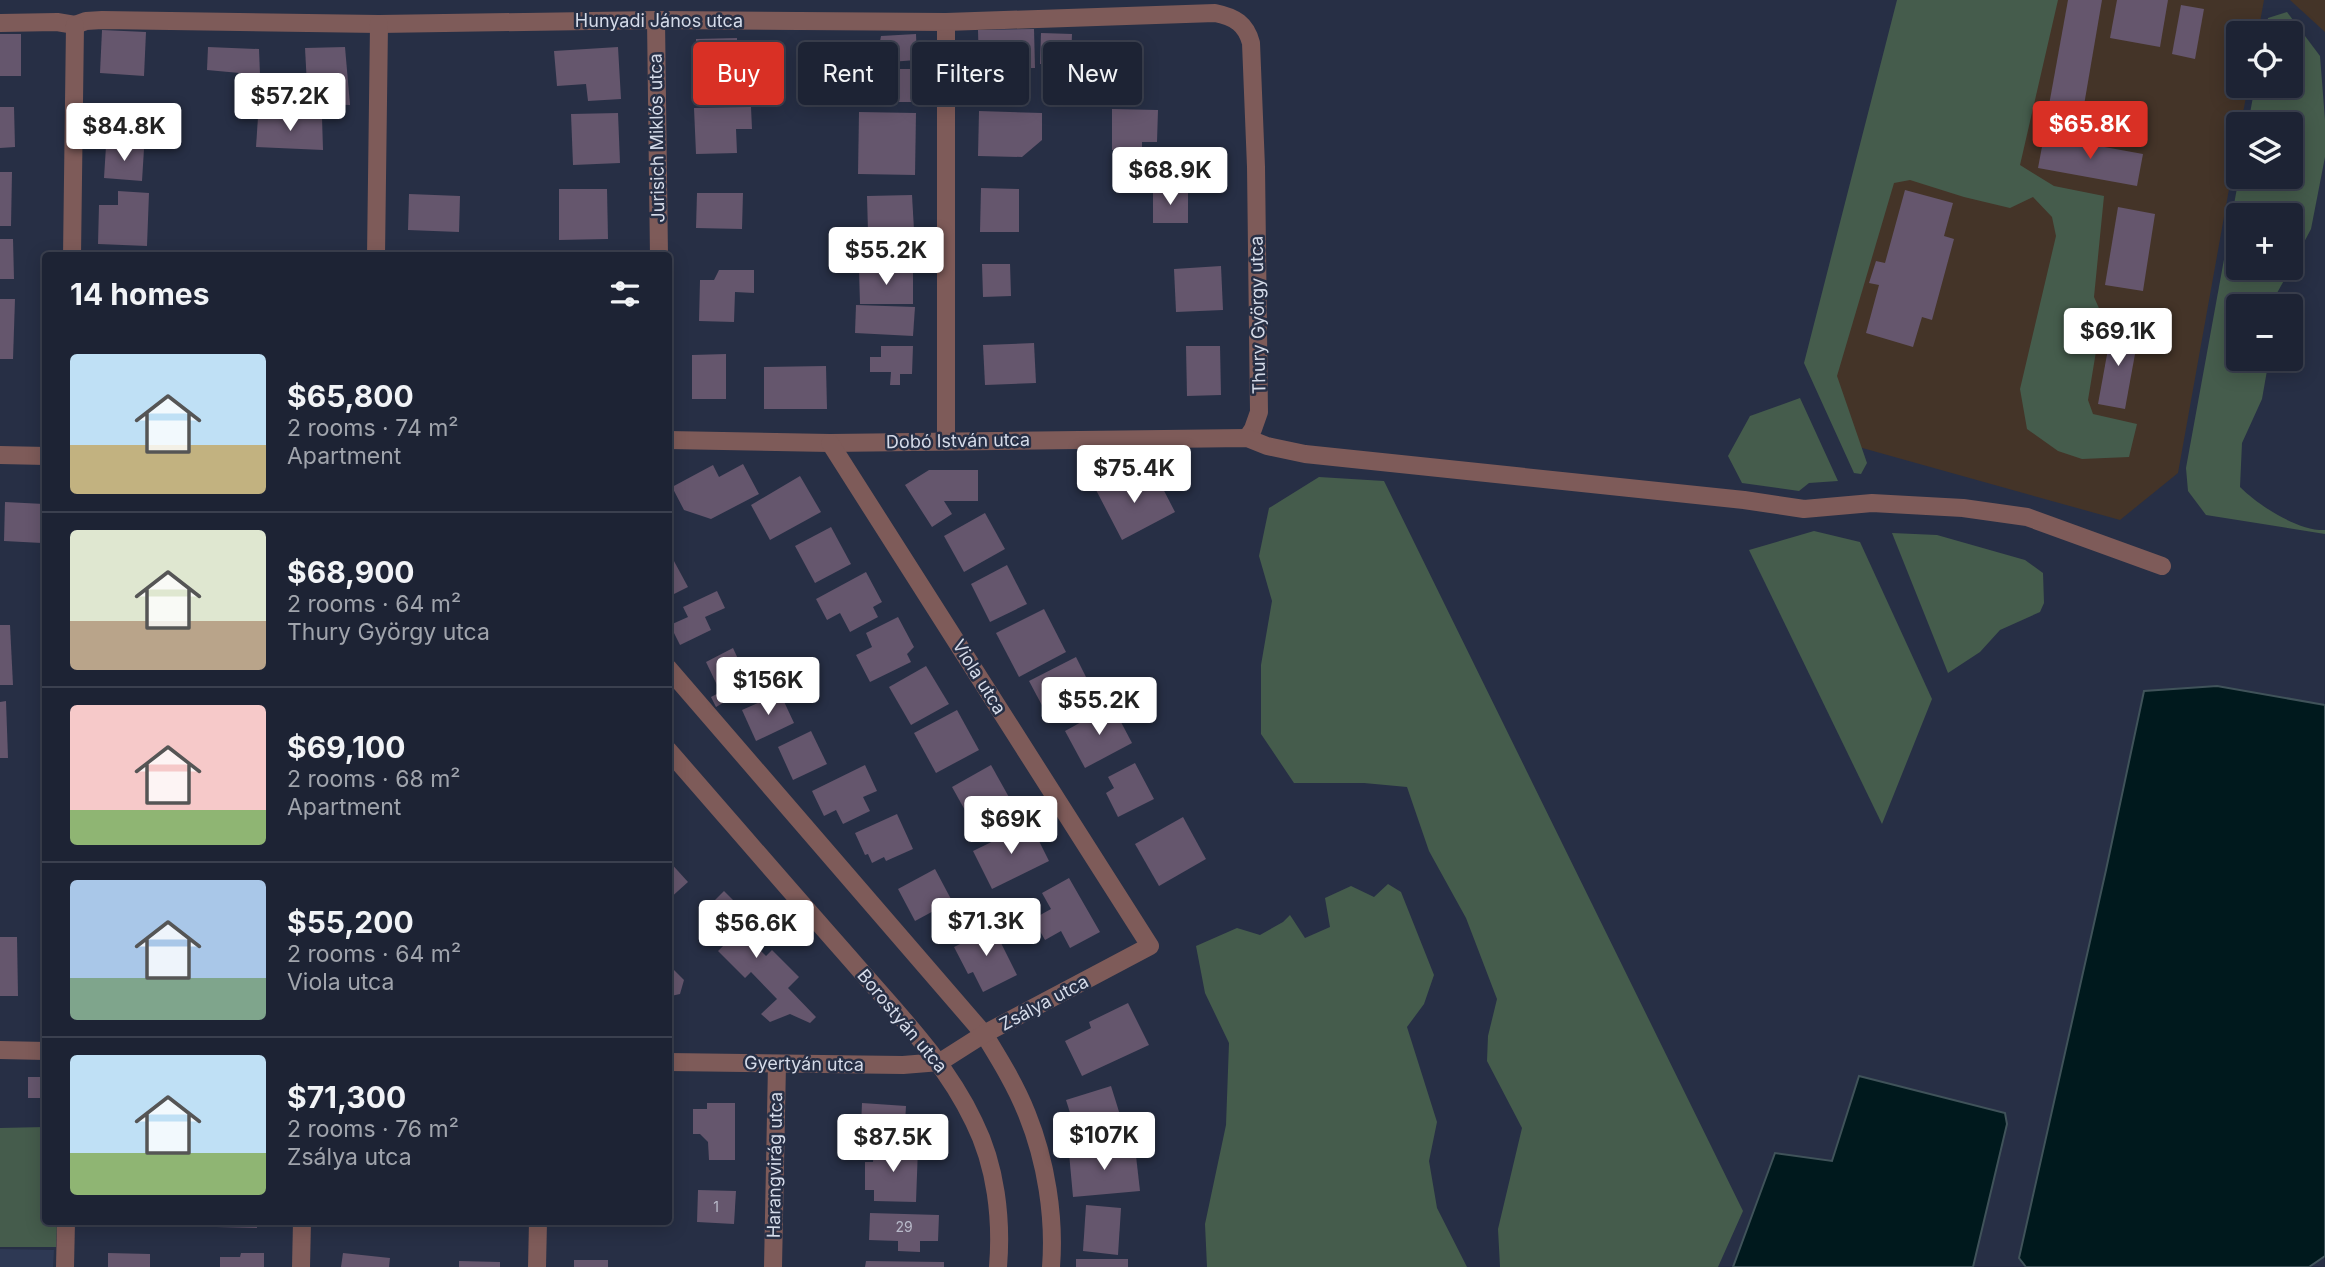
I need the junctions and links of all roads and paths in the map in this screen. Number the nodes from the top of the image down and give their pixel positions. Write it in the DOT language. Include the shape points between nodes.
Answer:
graph roads {
  1 [pos="656,20"];
  2 [pos="946,22"];
  3 [pos="0,23"];
  4 [pos="1241,23"];
  5 [pos="379,24"];
  6 [pos="75,25"];
  7 [pos="72,252"];
  8 [pos="376,252"];
  9 [pos="659,252"];
  10 [pos="1247,438"];
  11 [pos="672,440"];
  12 [pos="946,440"];
  13 [pos="830,443"];
  14 [pos="0,455"];
  15 [pos="42,456"];
  16 [pos="2162,566"];
  17 [pos="672,673"];
  18 [pos="672,755"];
  19 [pos="1150,947"];
  20 [pos="984,1034"];
  21 [pos="0,1050"];
  22 [pos="42,1051"];
  23 [pos="672,1062"];
  24 [pos="940,1062"];
  25 [pos="777,1064"];
  26 [pos="66,1225"];
  27 [pos="302,1225"];
  28 [pos="538,1225"];
  29 [pos="65,1267"];
  30 [pos="302,1267"];
  31 [pos="537,1267"];
  32 [pos="773,1267"];
  33 [pos="998,1267"];
  34 [pos="1051,1267"];
  1 -- 2 [label="street, Hunyadi János utca"];
  1 -- 5 [label="street, Hunyadi János utca"];
  1 -- 9 [label="street, Jurisich Miklós utca"];
  2 -- 4 [label="street, Hunyadi János utca" via="1215,13"];
  2 -- 12 [label="street"];
  3 -- 6 [label="street, Hunyadi János utca"];
  4 -- 10 [label="street, Thury György utca" via="1251,43 1256,167 1259,412"];
  5 -- 6 [label="street, Hunyadi János utca" via="86,20"];
  5 -- 8 [label="street"];
  6 -- 7 [label="street"];
  10 -- 12 [label="street, Dobó István utca"];
  10 -- 16 [label="street, Dobó István utca" via="1305,454 1804,509 1872,503 1976,509 2027,517"];
  11 -- 13 [label="street, Dobó István utca"];
  12 -- 13 [label="street, Dobó István utca"];
  13 -- 19 [label="street, Viola utca"];
  14 -- 15 [label="street"];
  17 -- 20 [label="street"];
  18 -- 24 [label="street, Borostyán utca"];
  19 -- 20 [label="street, Zsálya utca"];
  20 -- 24 [label="street, Zsálya utca"];
  20 -- 34 [label="street" via="1028,1116 1051,1213"];
  21 -- 22 [label="street"];
  23 -- 25 [label="street, Gyertyán utca"];
  24 -- 25 [label="street, Gyertyán utca"];
  24 -- 33 [label="street, Borostyán utca" via="976,1125 987,1159 1000,1239"];
  25 -- 32 [label="street, Harangvirág utca"];
  26 -- 29 [label="street"];
  27 -- 30 [label="street"];
  28 -- 31 [label="street"];
}
